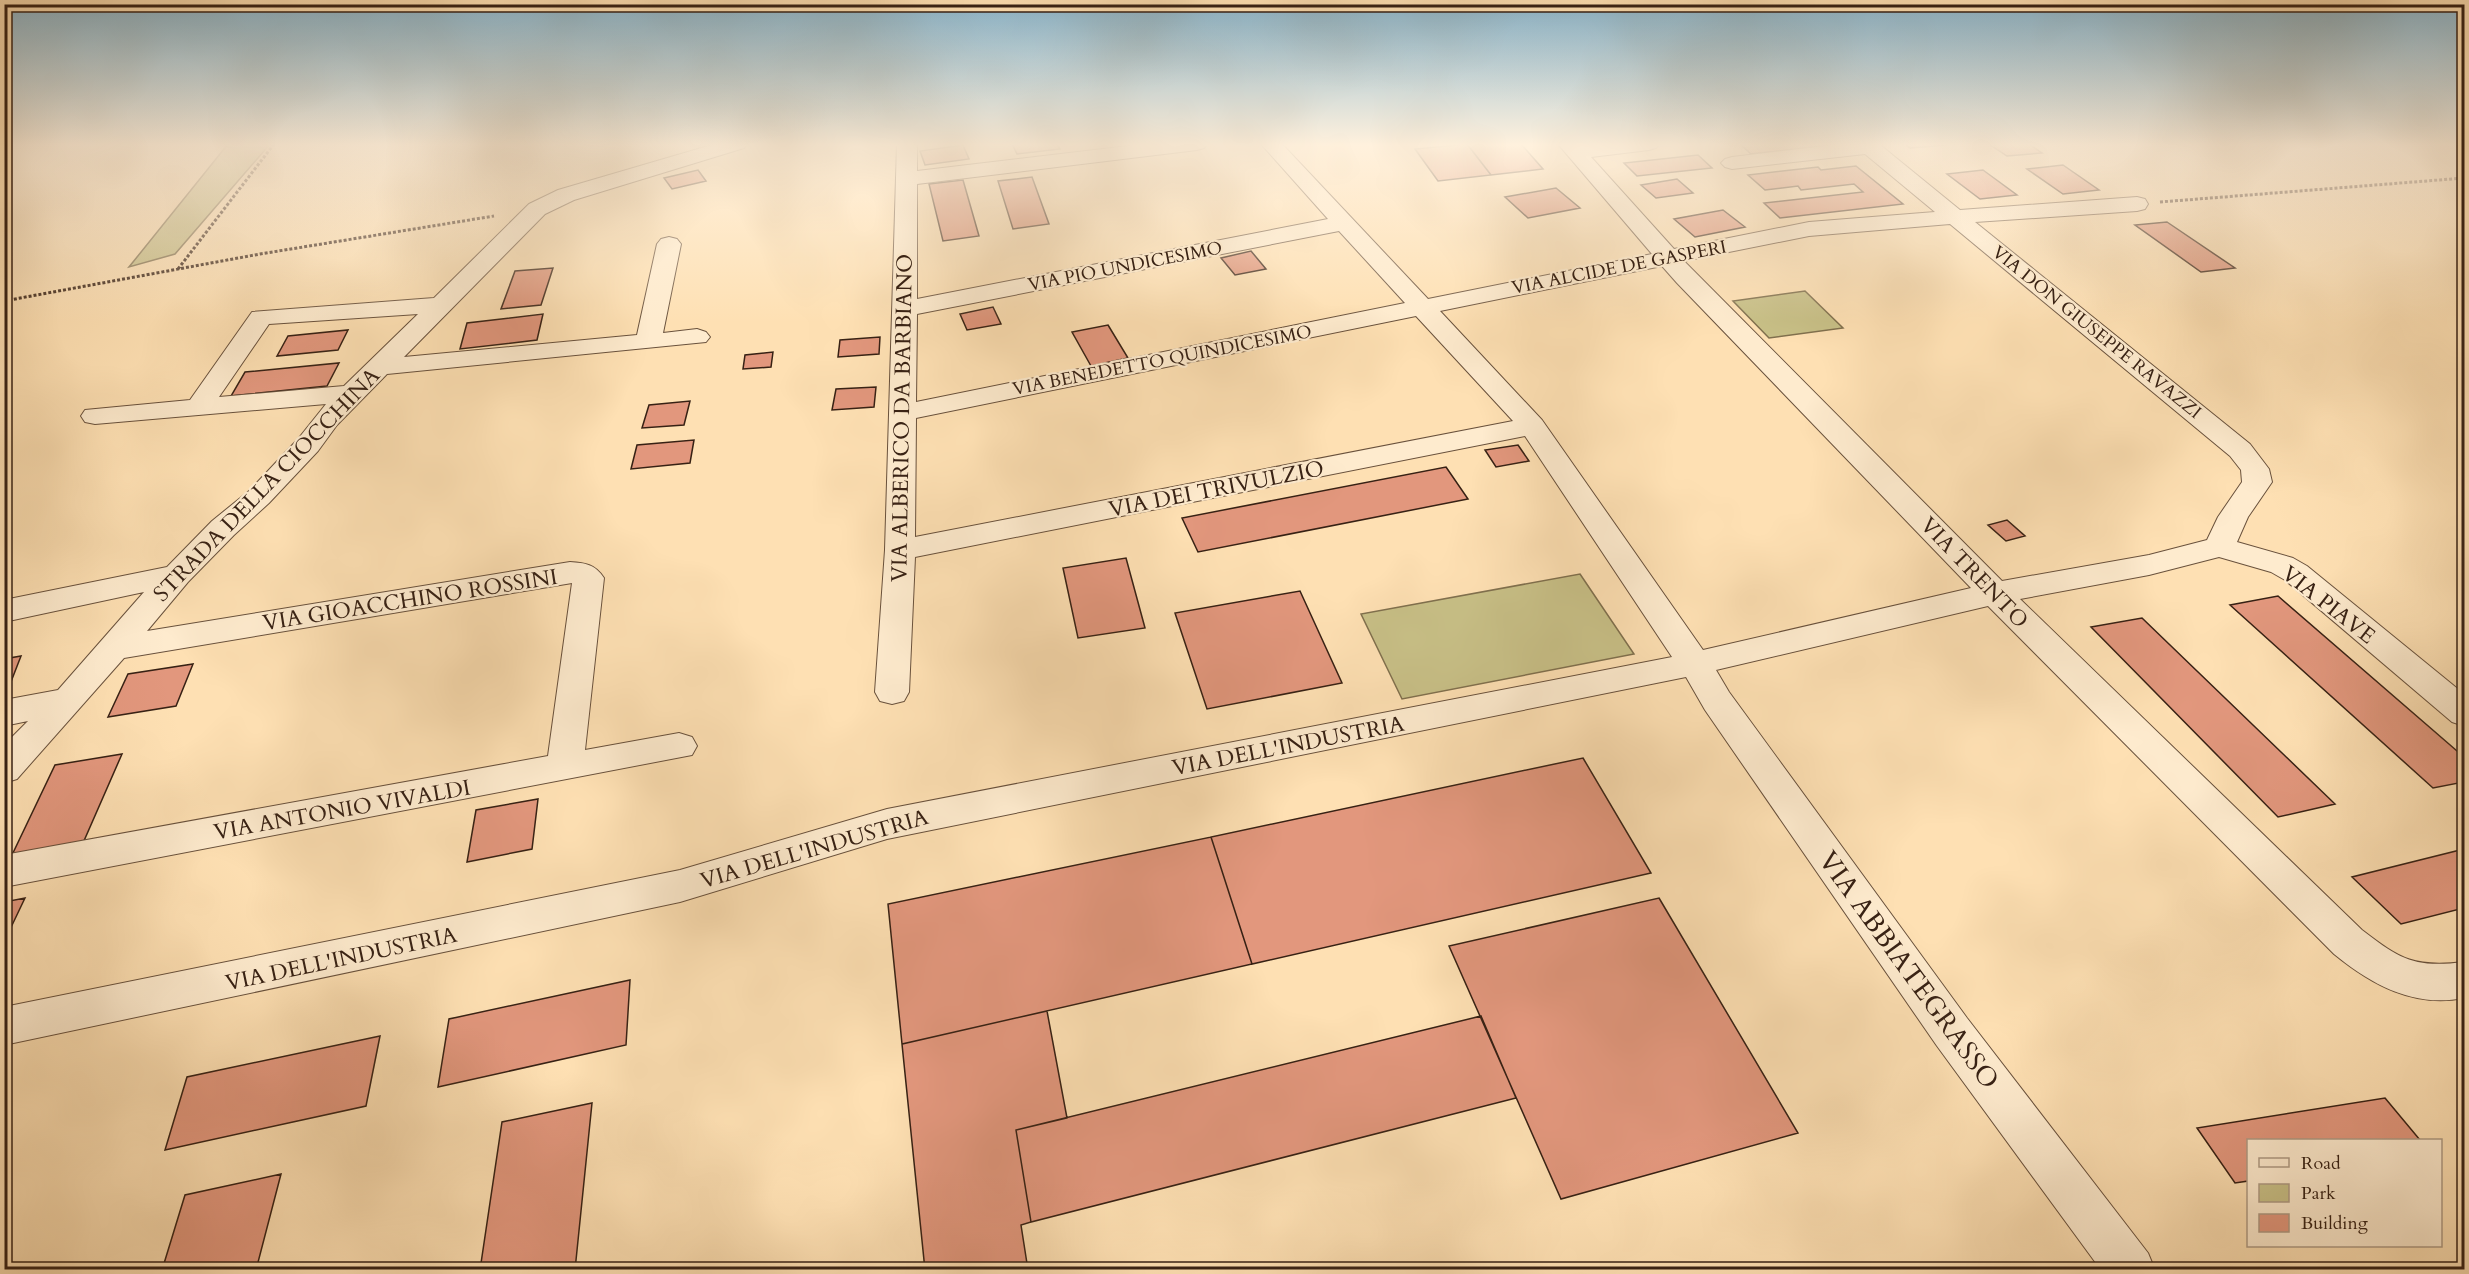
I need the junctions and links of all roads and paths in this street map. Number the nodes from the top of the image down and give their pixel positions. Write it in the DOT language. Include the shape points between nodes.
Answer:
graph roads {
  1 [pos="229,203"];
  2 [pos="548,203"];
  3 [pos="906,203"];
  4 [pos="1326,203"];
  5 [pos="1620,203"];
  6 [pos="1940,203"];
  7 [pos="2144,203"];
  8 [pos="2137,204"];
  9 [pos="537,209"];
  10 [pos="1958,218"];
  11 [pos="1345,224"];
  12 [pos="669,244"];
  13 [pos="1668,258"];
  14 [pos="183,263"];
  15 [pos="188,267"];
  16 [pos="178,269"];
  17 [pos="4,302"];
  18 [pos="440,304"];
  19 [pos="1423,306"];
  20 [pos="905,309"];
  21 [pos="697,337"];
  22 [pos="648,342"];
  23 [pos="378,367"];
  24 [pos="351,394"];
  25 [pos="199,407"];
  26 [pos="901,413"];
  27 [pos="95,416"];
  28 [pos="1532,426"];
  29 [pos="2219,547"];
  30 [pos="900,550"];
  31 [pos="177,575"];
  32 [pos="1996,593"];
  33 [pos="4,611"];
  34 [pos="113,648"];
  35 [pos="1695,664"];
  36 [pos="892,692"];
  37 [pos="69,700"];
  38 [pos="4,713"];
  39 [pos="2464,713"];
  40 [pos="679,746"];
  41 [pos="565,767"];
  42 [pos="4,769"];
  43 [pos="4,871"];
  44 [pos="2464,980"];
  45 [pos="4,1026"];
  46 [pos="2131,1269"];
  1 -- 14 [label="path"];
  2 -- 9 [label="street"];
  3 -- 20 [label="street, VIA ALBERICO DA BARBIANO"];
  4 -- 11 [label="street, VIA ABBIATEGRASSO"];
  5 -- 13 [label="street, VIA TRENTO"];
  6 -- 10 [label="street, VIA DON GIUSEPPE RAVAZZI"];
  7 -- 8 [label="path"];
  8 -- 10 [label="street, VIA ALCIDE DE GASPERI"];
  9 -- 15 [label="path"];
  9 -- 18 [label="street, STRADA DELLA CIOCCHINA"];
  10 -- 13 [label="street, VIA ALCIDE DE GASPERI" via="1809,229"];
  10 -- 29 [label="street, VIA DON GIUSEPPE RAVAZZI" via="2240,450 2254,469 2257,482 2233,517"];
  11 -- 19 [label="street, VIA ABBIATEGRASSO"];
  11 -- 20 [label="street, VIA PIO UNDICESIMO"];
  12 -- 22 [label="street"];
  13 -- 19 [label="street, VIA ALCIDE DE GASPERI"];
  13 -- 32 [label="street, VIA TRENTO"];
  14 -- 15 [label="path"];
  14 -- 16 [label="path"];
  15 -- 16 [label="path"];
  16 -- 17 [label="path"];
  18 -- 23 [label="street, STRADA DELLA CIOCCHINA"];
  18 -- 25 [label="street" via="261,317"];
  19 -- 26 [label="street, VIA BENEDETTO QUINDICESIMO"];
  19 -- 28 [label="street, VIA ABBIATEGRASSO"];
  20 -- 26 [label="street, VIA ALBERICO DA BARBIANO"];
  21 -- 22 [label="street"];
  22 -- 23 [label="street"];
  23 -- 24 [label="street, STRADA DELLA CIOCCHINA"];
  24 -- 25 [label="street"];
  24 -- 31 [label="street, STRADA DELLA CIOCCHINA" via="259,497"];
  25 -- 27 [label="street"];
  26 -- 30 [label="street, VIA ALBERICO DA BARBIANO"];
  28 -- 30 [label="street, VIA DEI TRIVULZIO"];
  28 -- 35 [label="street, VIA ABBIATEGRASSO"];
  29 -- 32 [label="street" via="2149,565"];
  29 -- 39 [label="street, VIA PIAVE" via="2282,565 2296,573"];
  30 -- 36 [label="street, VIA ALBERICO DA BARBIANO"];
  31 -- 33 [label="street"];
  31 -- 34 [label="street, STRADA DELLA CIOCCHINA"];
  32 -- 35 [label="street, VIA DELL'INDUSTRIA"];
  32 -- 44 [label="street, VIA TRENTO" via="2348,942 2371,961 2402,978 2444,985"];
  34 -- 37 [label="street, STRADA DELLA CIOCCHINA"];
  34 -- 41 [label="street, VIA GIOACCHINO ROSSINI" via="582,573 588,578"];
  35 -- 45 [label="street, VIA DELL'INDUSTRIA" via="887,824 680,886"];
  35 -- 46 [label="street, VIA ABBIATEGRASSO" via="1717,701 1952,1032"];
  37 -- 38 [label="street"];
  37 -- 42 [label="street, STRADA DELLA CIOCCHINA"];
  40 -- 41 [label="street, VIA ANTONIO VIVALDI"];
  41 -- 43 [label="street, VIA ANTONIO VIVALDI"];
}
